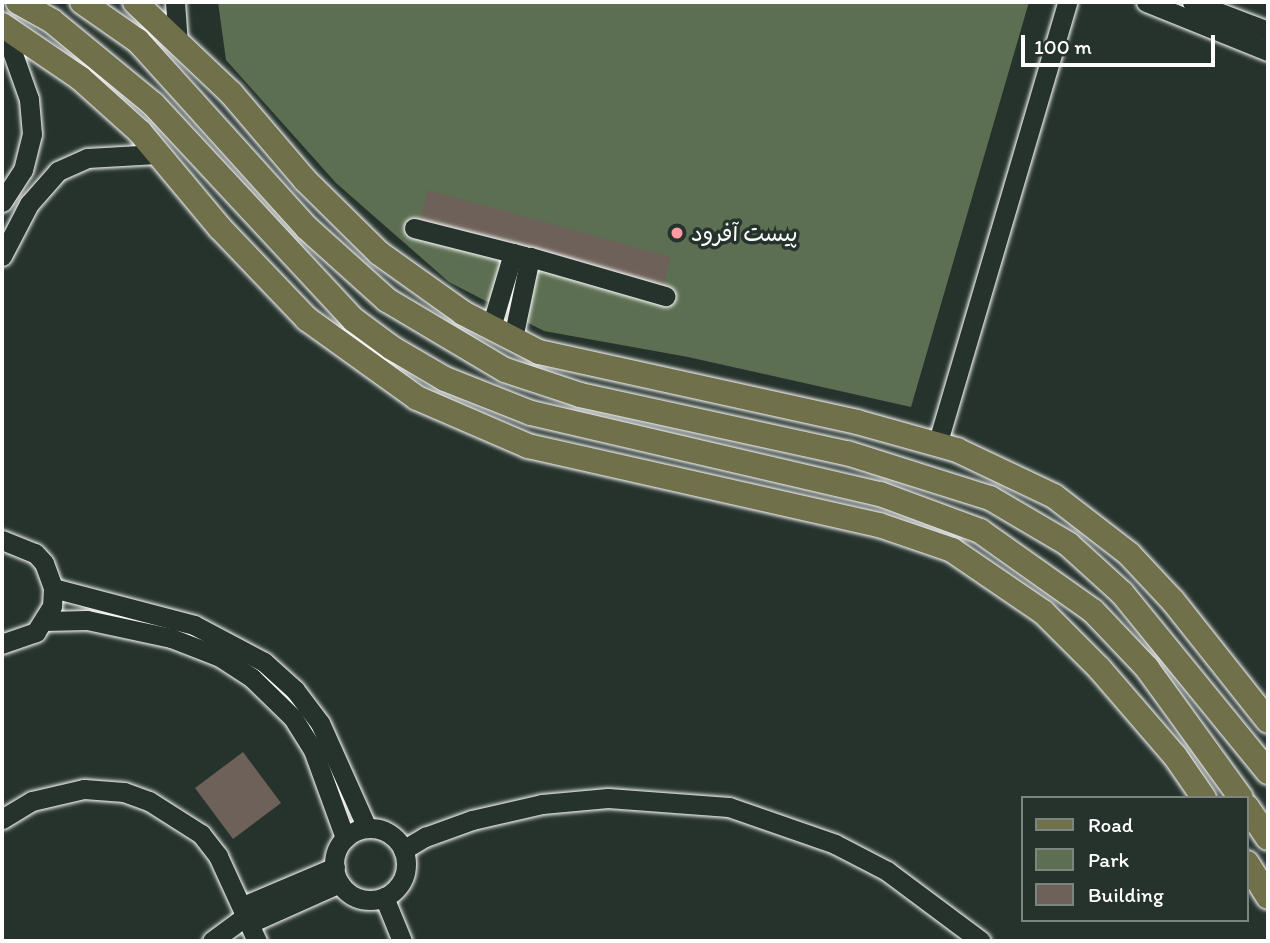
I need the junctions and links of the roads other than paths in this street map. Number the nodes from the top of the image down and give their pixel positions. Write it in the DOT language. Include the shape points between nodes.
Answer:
graph roads {
  1 [pos="18,2"];
  2 [pos="82,2"];
  3 [pos="135,2"];
  4 [pos="175,2"];
  5 [pos="1067,2"];
  6 [pos="1146,2"];
  7 [pos="1192,2"];
  8 [pos="3,26"];
  9 [pos="1268,31"];
  10 [pos="178,43"];
  11 [pos="1268,51"];
  12 [pos="157,153"];
  13 [pos="2,202"];
  14 [pos="414,228"];
  15 [pos="521,255"];
  16 [pos="2,256"];
  17 [pos="665,296"];
  18 [pos="502,333"];
  19 [pos="937,445"];
  20 [pos="5,535"];
  21 [pos="53,588"];
  22 [pos="45,621"];
  23 [pos="5,645"];
  24 [pos="1268,721"];
  25 [pos="1268,772"];
  26 [pos="1203,796"];
  27 [pos="1240,796"];
  28 [pos="1249,810"];
  29 [pos="2,819"];
  30 [pos="367,828"];
  31 [pos="345,838"];
  32 [pos="1268,838"];
  33 [pos="403,850"];
  34 [pos="1249,866"];
  35 [pos="337,875"];
  36 [pos="384,897"];
  37 [pos="1268,897"];
  38 [pos="246,914"];
  39 [pos="212,941"];
  40 [pos="257,941"];
  41 [pos="402,941"];
  42 [pos="981,941"];
  1 -- 27 [label="main road" via="52,21 153,104 337,302 392,348 445,379 531,413 880,494 980,531 1093,611 1147,667"];
  2 -- 25 [label="main road" via="138,41 307,228 387,300 505,370 580,395 847,453 990,498 1068,544 1122,593"];
  3 -- 10 [label="main road"];
  4 -- 10 [label="street"];
  5 -- 19 [label="street"];
  6 -- 11 [label="street"];
  7 -- 9 [label="street"];
  8 -- 12 [label="main road" via="80,78"];
  8 -- 13 [label="street" via="32,121 23,170"];
  10 -- 18 [label="main road" via="379,253"];
  12 -- 16 [label="street" via="87,158 58,171 29,204"];
  12 -- 26 [label="main road" via="220,228 307,319 417,398 528,446 879,525 952,550 1052,621 1175,756"];
  14 -- 15 [label="street"];
  15 -- 17 [label="street"];
  15 -- 18 [label="street"];
  18 -- 19 [label="main road" via="540,352 857,422"];
  19 -- 24 [label="main road" via="1054,496 1129,554 1173,601"];
  20 -- 21 [label="street" via="44,563"];
  21 -- 22 [label="street"];
  21 -- 30 [label="street" via="194,625 264,662 295,690 320,723"];
  22 -- 23 [label="street" via="24,639"];
  22 -- 31 [label="street" via="87,620 171,638 220,657 252,678 280,703 309,741"];
  28 -- 32 [label="main road"];
  29 -- 38 [label="street" via="32,801 84,789 124,792 149,801 201,834"];
  30 -- 31 [label="street"];
  30 -- 33 [label="street" via="388,833"];
  31 -- 35 [label="street" via="338,848"];
  33 -- 36 [label="street" via="401,883"];
  33 -- 42 [label="street" via="472,820 542,804 608,798 729,807 835,844 887,871"];
  34 -- 37 [label="main road"];
  35 -- 36 [label="street" via="359,898"];
  35 -- 38 [label="street"];
  36 -- 41 [label="street"];
  38 -- 39 [label="street"];
  38 -- 40 [label="street"];
}
